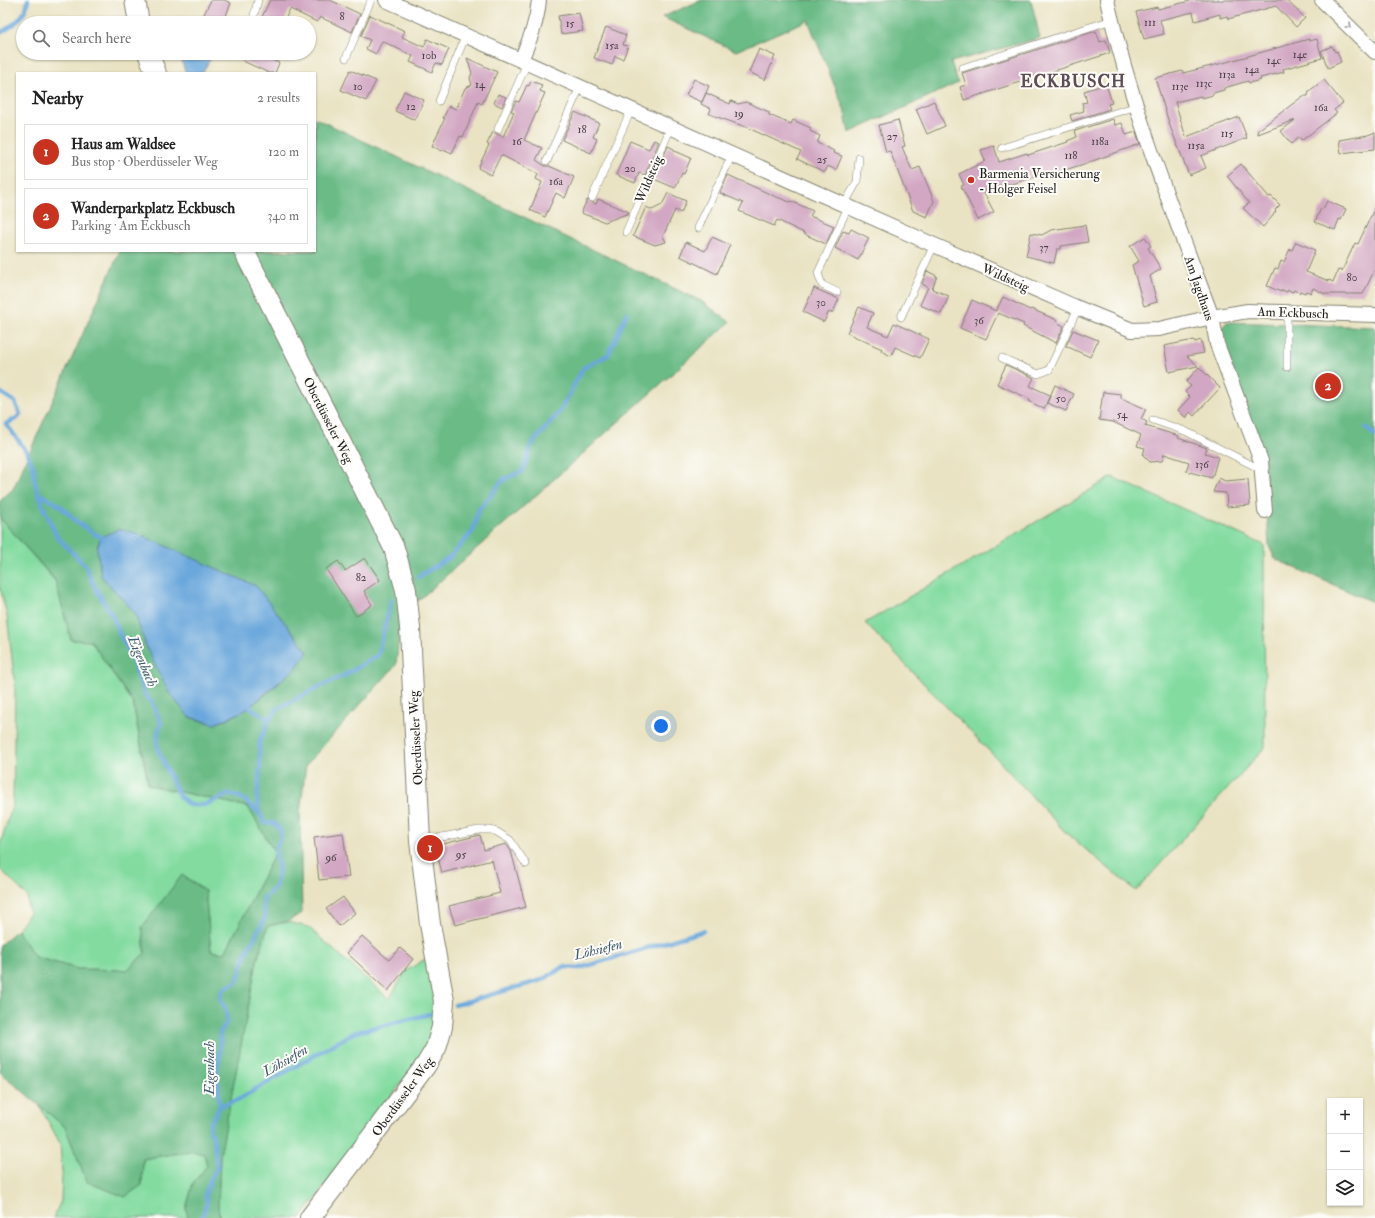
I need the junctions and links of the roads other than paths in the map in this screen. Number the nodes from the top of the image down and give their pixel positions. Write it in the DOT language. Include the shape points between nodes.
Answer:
graph roads {
  1 [pos="135,0"];
  2 [pos="258,0"];
  3 [pos="371,0"];
  4 [pos="386,0"];
  5 [pos="539,0"];
  6 [pos="1107,0"];
  7 [pos="1322,0"];
  8 [pos="138,16"];
  9 [pos="254,16"];
  10 [pos="1112,20"];
  11 [pos="466,35"];
  12 [pos="1375,52"];
  13 [pos="346,58"];
  14 [pos="151,60"];
  15 [pos="524,61"];
  16 [pos="962,68"];
  17 [pos="156,72"];
  18 [pos="580,87"];
  19 [pos="439,100"];
  20 [pos="1137,106"];
  21 [pos="631,110"];
  22 [pos="671,127"];
  23 [pos="498,129"];
  24 [pos="1002,148"];
  25 [pos="732,155"];
  26 [pos="859,158"];
  27 [pos="547,161"];
  28 [pos="592,198"];
  29 [pos="846,206"];
  30 [pos="698,228"];
  31 [pos="626,232"];
  32 [pos="934,245"];
  33 [pos="245,252"];
  34 [pos="837,292"];
  35 [pos="1078,308"];
  36 [pos="1287,312"];
  37 [pos="1375,315"];
  38 [pos="901,317"];
  39 [pos="1212,317"];
  40 [pos="1002,358"];
  41 [pos="1287,367"];
  42 [pos="1153,420"];
  43 [pos="1262,470"];
  44 [pos="1265,511"];
  45 [pos="420,841"];
  46 [pos="526,864"];
  47 [pos="310,1218"];
  1 -- 8 [label="street"];
  2 -- 9 [label="lane"];
  3 -- 13 [label="lane"];
  4 -- 11 [label="street, Wildsteig"];
  5 -- 15 [label="street" via="536,23"];
  6 -- 10 [label="street, Am Jagdhaus"];
  7 -- 12 [label="street, one-way"];
  10 -- 16 [label="lane"];
  10 -- 20 [label="street, Am Jagdhaus"];
  11 -- 15 [label="street, Wildsteig"];
  11 -- 19 [label="lane"];
  14 -- 17 [label="street"];
  15 -- 18 [label="street, Wildsteig"];
  15 -- 23 [label="lane"];
  18 -- 21 [label="street, Wildsteig"];
  18 -- 27 [label="lane"];
  20 -- 24 [label="lane"];
  20 -- 39 [label="street, Am Jagdhaus" via="1145,137"];
  21 -- 22 [label="street, Wildsteig"];
  21 -- 28 [label="lane"];
  22 -- 25 [label="street, Wildsteig"];
  22 -- 31 [label="lane, Wildsteig"];
  25 -- 29 [label="street, Wildsteig"];
  25 -- 30 [label="lane"];
  26 -- 29 [label="lane" via="857,182"];
  29 -- 32 [label="street, Wildsteig"];
  29 -- 34 [label="lane" via="818,273 822,285"];
  32 -- 35 [label="street, Wildsteig"];
  32 -- 38 [label="lane"];
  33 -- 45 [label="street, Oberdüsseler Weg" via="394,548 406,590 410,628"];
  35 -- 39 [label="street, Wildsteig" via="1132,330 1160,329"];
  35 -- 40 [label="lane" via="1049,370 1038,374"];
  36 -- 37 [label="street, Am Eckbusch"];
  36 -- 39 [label="street, Am Eckbusch" via="1248,311"];
  36 -- 41 [label="lane"];
  39 -- 43 [label="street, Am Jagdhaus" via="1217,344 1261,461"];
  42 -- 43 [label="lane" via="1185,431"];
  43 -- 44 [label="street, Am Jagdhaus"];
  45 -- 46 [label="lane" via="491,830 510,840"];
  45 -- 47 [label="street, Oberdüsseler Weg" via="429,917 444,1000 442,1027 436,1048 412,1086"];
}
